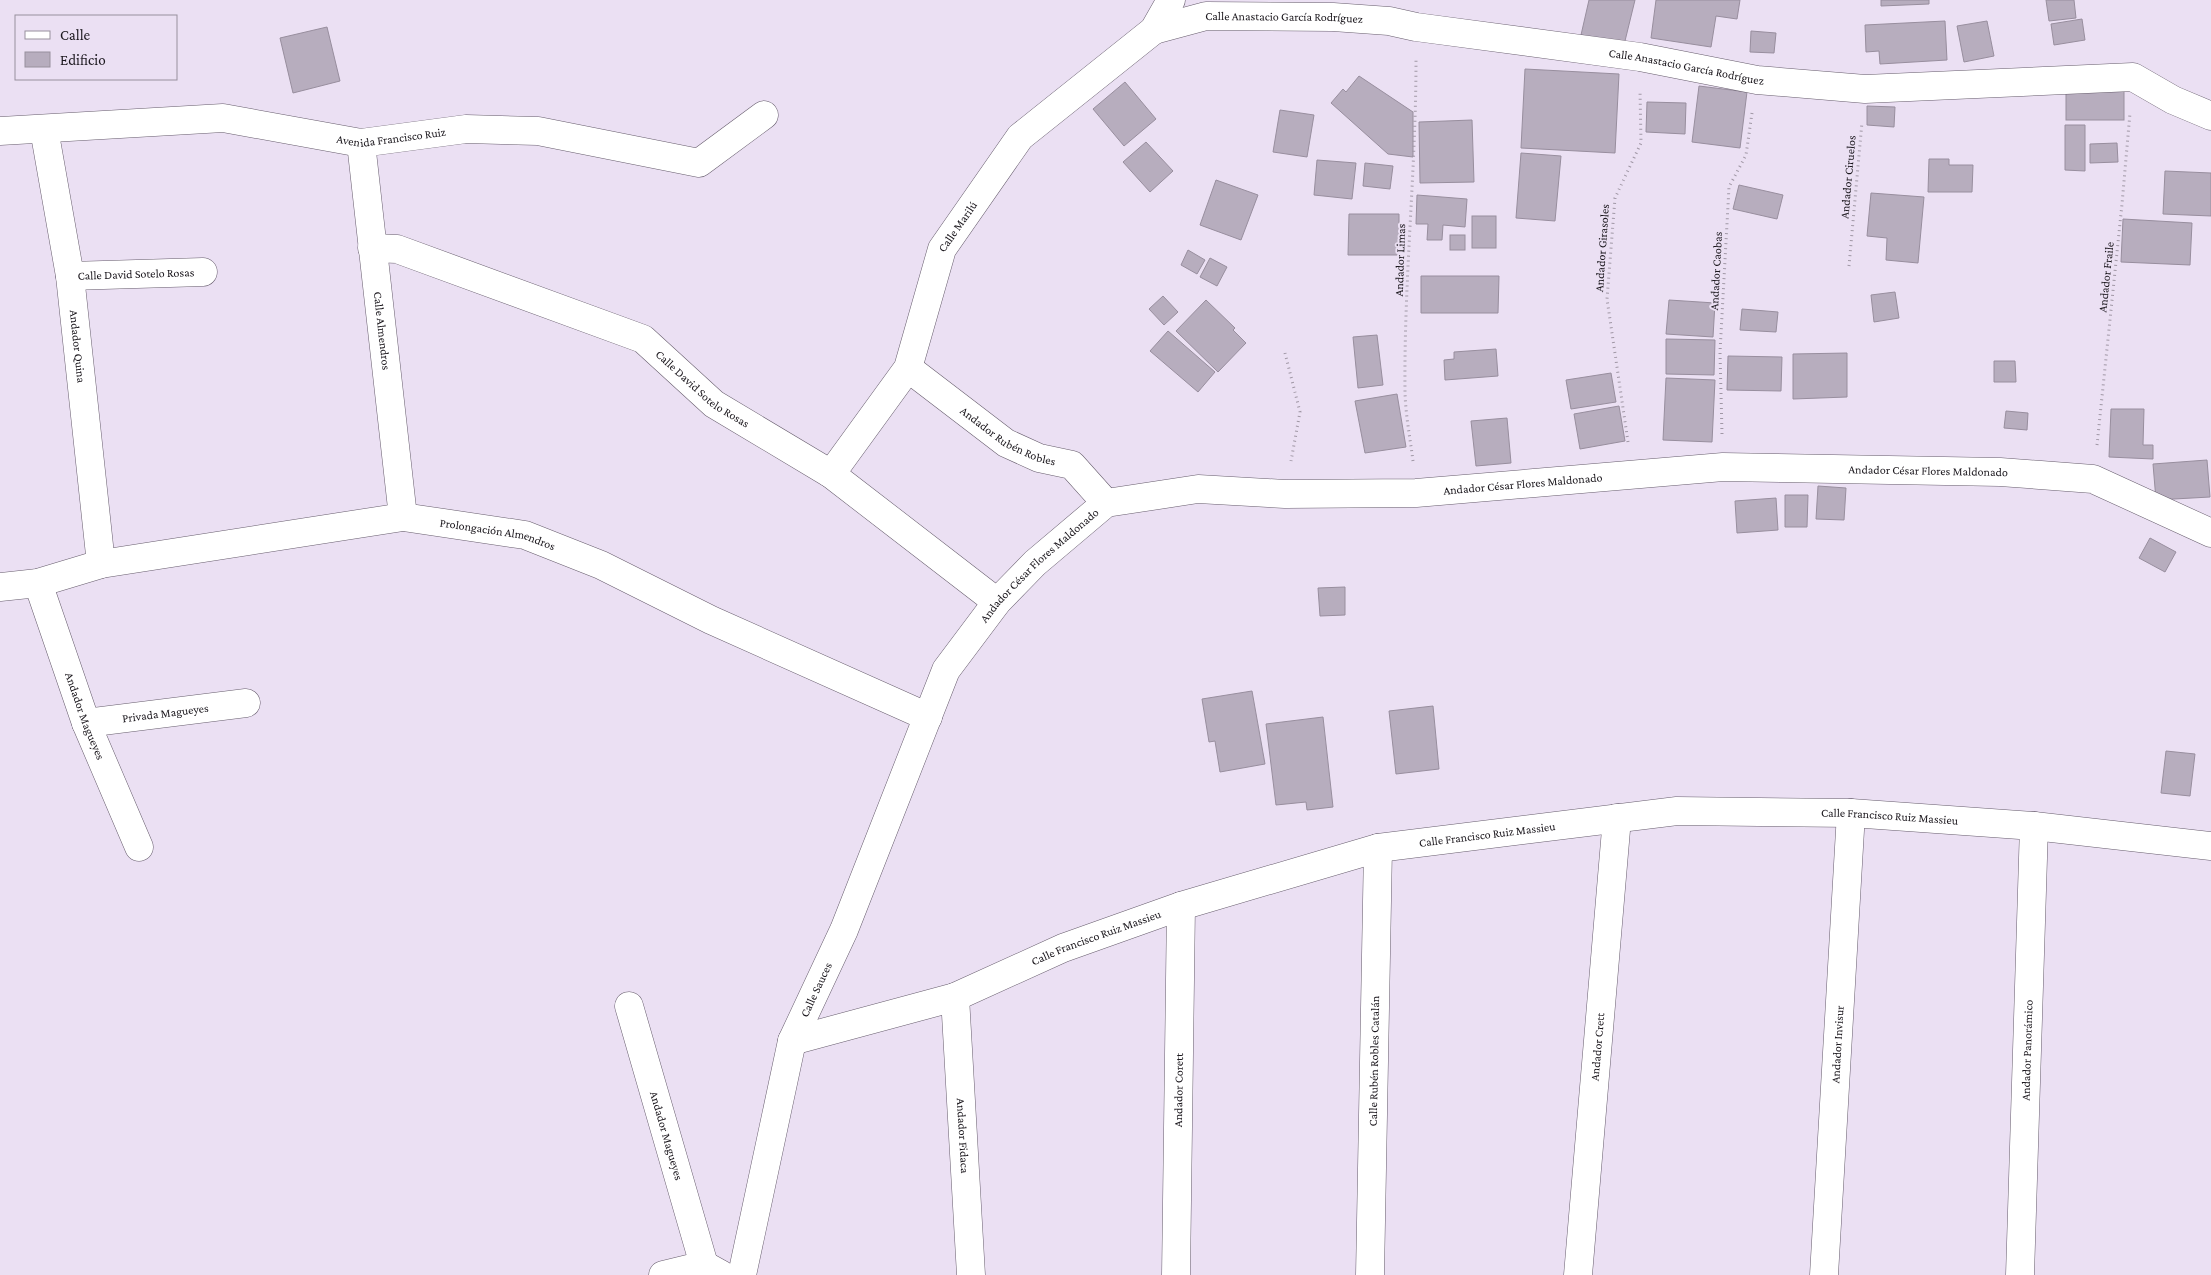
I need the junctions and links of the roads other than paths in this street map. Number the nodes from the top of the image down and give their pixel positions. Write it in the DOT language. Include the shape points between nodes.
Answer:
graph roads {
  1 [pos="1170,0"];
  2 [pos="1154,30"];
  3 [pos="764,115"];
  4 [pos="2211,116"];
  5 [pos="44,129"];
  6 [pos="0,130"];
  7 [pos="361,143"];
  8 [pos="372,248"];
  9 [pos="203,272"];
  10 [pos="70,276"];
  11 [pos="908,368"];
  12 [pos="831,474"];
  13 [pos="1106,503"];
  14 [pos="403,517"];
  15 [pos="2211,533"];
  16 [pos="101,564"];
  17 [pos="38,583"];
  18 [pos="0,587"];
  19 [pos="997,602"];
  20 [pos="246,703"];
  21 [pos="928,716"];
  22 [pos="86,724"];
  23 [pos="1851,813"];
  24 [pos="1617,818"];
  25 [pos="2034,826"];
  26 [pos="2211,846"];
  27 [pos="139,847"];
  28 [pos="1378,848"];
  29 [pos="1181,906"];
  30 [pos="955,997"];
  31 [pos="628,1006"];
  32 [pos="792,1041"];
  33 [pos="713,1270"];
  34 [pos="663,1275"];
  35 [pos="742,1275"];
  36 [pos="971,1275"];
  37 [pos="1176,1275"];
  38 [pos="1370,1275"];
  39 [pos="1578,1275"];
  40 [pos="1824,1275"];
  41 [pos="2020,1275"];
  1 -- 2 [label="street"];
  2 -- 4 [label="street, Calle Anastacio García Rodríguez" via="1206,16 1389,21 1640,57 1757,80 1865,90 2133,78"];
  2 -- 11 [label="street, Calle Marilú" via="1020,137 942,249"];
  3 -- 7 [label="street, Avenida Francisco Ruiz" via="699,163 538,131 466,129"];
  5 -- 6 [label="street, Avenida Francisco Ruiz"];
  5 -- 7 [label="street, Avenida Francisco Ruiz" via="223,118"];
  5 -- 10 [label="street, Andador Quina"];
  7 -- 8 [label="street, Calle Almendros"];
  8 -- 12 [label="street, Calle David Sotelo Rosas" via="396,249 643,339 714,404"];
  8 -- 14 [label="street, Calle Almendros"];
  9 -- 10 [label="street, Calle David Sotelo Rosas"];
  10 -- 16 [label="street, Andador Quina"];
  11 -- 12 [label="street, Calle Marilú"];
  11 -- 13 [label="street, Andador Rubén Robles" via="1006,443 1039,458 1072,466"];
  12 -- 19 [label="street, Calle David Sotelo Rosas"];
  13 -- 15 [label="street, Andador César Flores Maldonado" via="1198,489 1285,494 1416,493 1723,467 2000,472 2093,479"];
  13 -- 19 [label="street, Andador César Flores Maldonado" via="1035,563"];
  14 -- 16 [label="street, Prolongación Almendros"];
  14 -- 21 [label="street, Prolongación Almendros" via="525,536 601,565 711,620"];
  16 -- 17 [label="street, Prolongación Almendros"];
  17 -- 18 [label="street, Prolongación Almendros"];
  17 -- 22 [label="street, Andador Magueyes"];
  19 -- 21 [label="street, Andador César Flores Maldonado" via="946,670"];
  20 -- 22 [label="street, Privada Magueyes"];
  21 -- 32 [label="street, Calle Sauces" via="844,930"];
  22 -- 27 [label="street, Andador Magueyes"];
  23 -- 24 [label="street, Calle Francisco Ruiz Massieu" via="1677,810"];
  23 -- 25 [label="street, Calle Francisco Ruiz Massieu"];
  23 -- 40 [label="street, Andador Invisur"];
  24 -- 28 [label="street, Calle Francisco Ruiz Massieu"];
  24 -- 39 [label="street, Andador Crett"];
  25 -- 26 [label="street, Calle Francisco Ruiz Massieu"];
  25 -- 41 [label="street, Andador Panorámico"];
  28 -- 29 [label="street, Calle Francisco Ruiz Massieu"];
  28 -- 38 [label="street, Calle Rubén Robles Catalán"];
  29 -- 30 [label="street, Calle Francisco Ruiz Massieu" via="1063,948"];
  29 -- 37 [label="street, Andador Corett"];
  30 -- 32 [label="street, Calle Francisco Ruiz Massieu"];
  30 -- 36 [label="street, Andador Fidaca"];
  31 -- 33 [label="street, Andador Magueyes"];
  32 -- 35 [label="street, Calle Sauces"];
  33 -- 34 [label="street, Andador Magueyes"];
}
